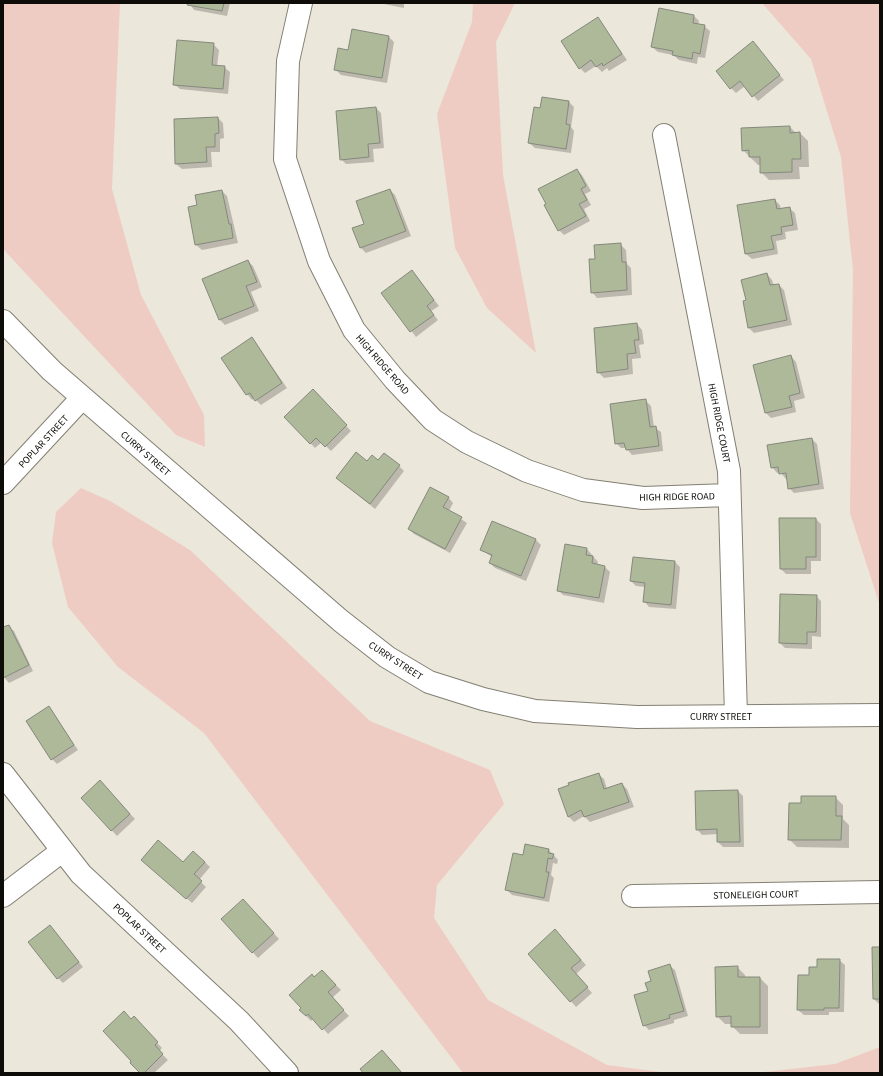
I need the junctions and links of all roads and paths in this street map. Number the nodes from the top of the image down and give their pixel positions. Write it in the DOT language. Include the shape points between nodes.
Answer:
graph roads {
  1 [pos="301,3"];
  2 [pos="664,135"];
  3 [pos="3,321"];
  4 [pos="82,398"];
  5 [pos="3,483"];
  6 [pos="729,495"];
  7 [pos="880,715"];
  8 [pos="736,716"];
  9 [pos="3,774"];
  10 [pos="62,851"];
  11 [pos="880,892"];
  12 [pos="3,896"];
  13 [pos="633,896"];
  14 [pos="287,1073"];
  1 -- 6 [label="street, HIGH RIDGE ROAD" via="288,61 285,159 319,261 354,330 395,380 433,420 467,442 527,471 583,490 642,498"];
  2 -- 6 [label="street, HIGH RIDGE COURT" via="729,471"];
  3 -- 4 [label="street, CURRY STREET"];
  4 -- 5 [label="street, POPLAR STREET"];
  4 -- 8 [label="street, CURRY STREET" via="341,621 387,657 429,682 483,699 535,711 637,717"];
  6 -- 8 [label="street, HIGH RIDGE COURT"];
  7 -- 8 [label="street, CURRY STREET"];
  9 -- 10 [label="street, POPLAR STREET"];
  10 -- 12 [label="street"];
  10 -- 14 [label="street, POPLAR STREET" via="81,874 239,1021"];
  11 -- 13 [label="street, STONELEIGH COURT"];
}
